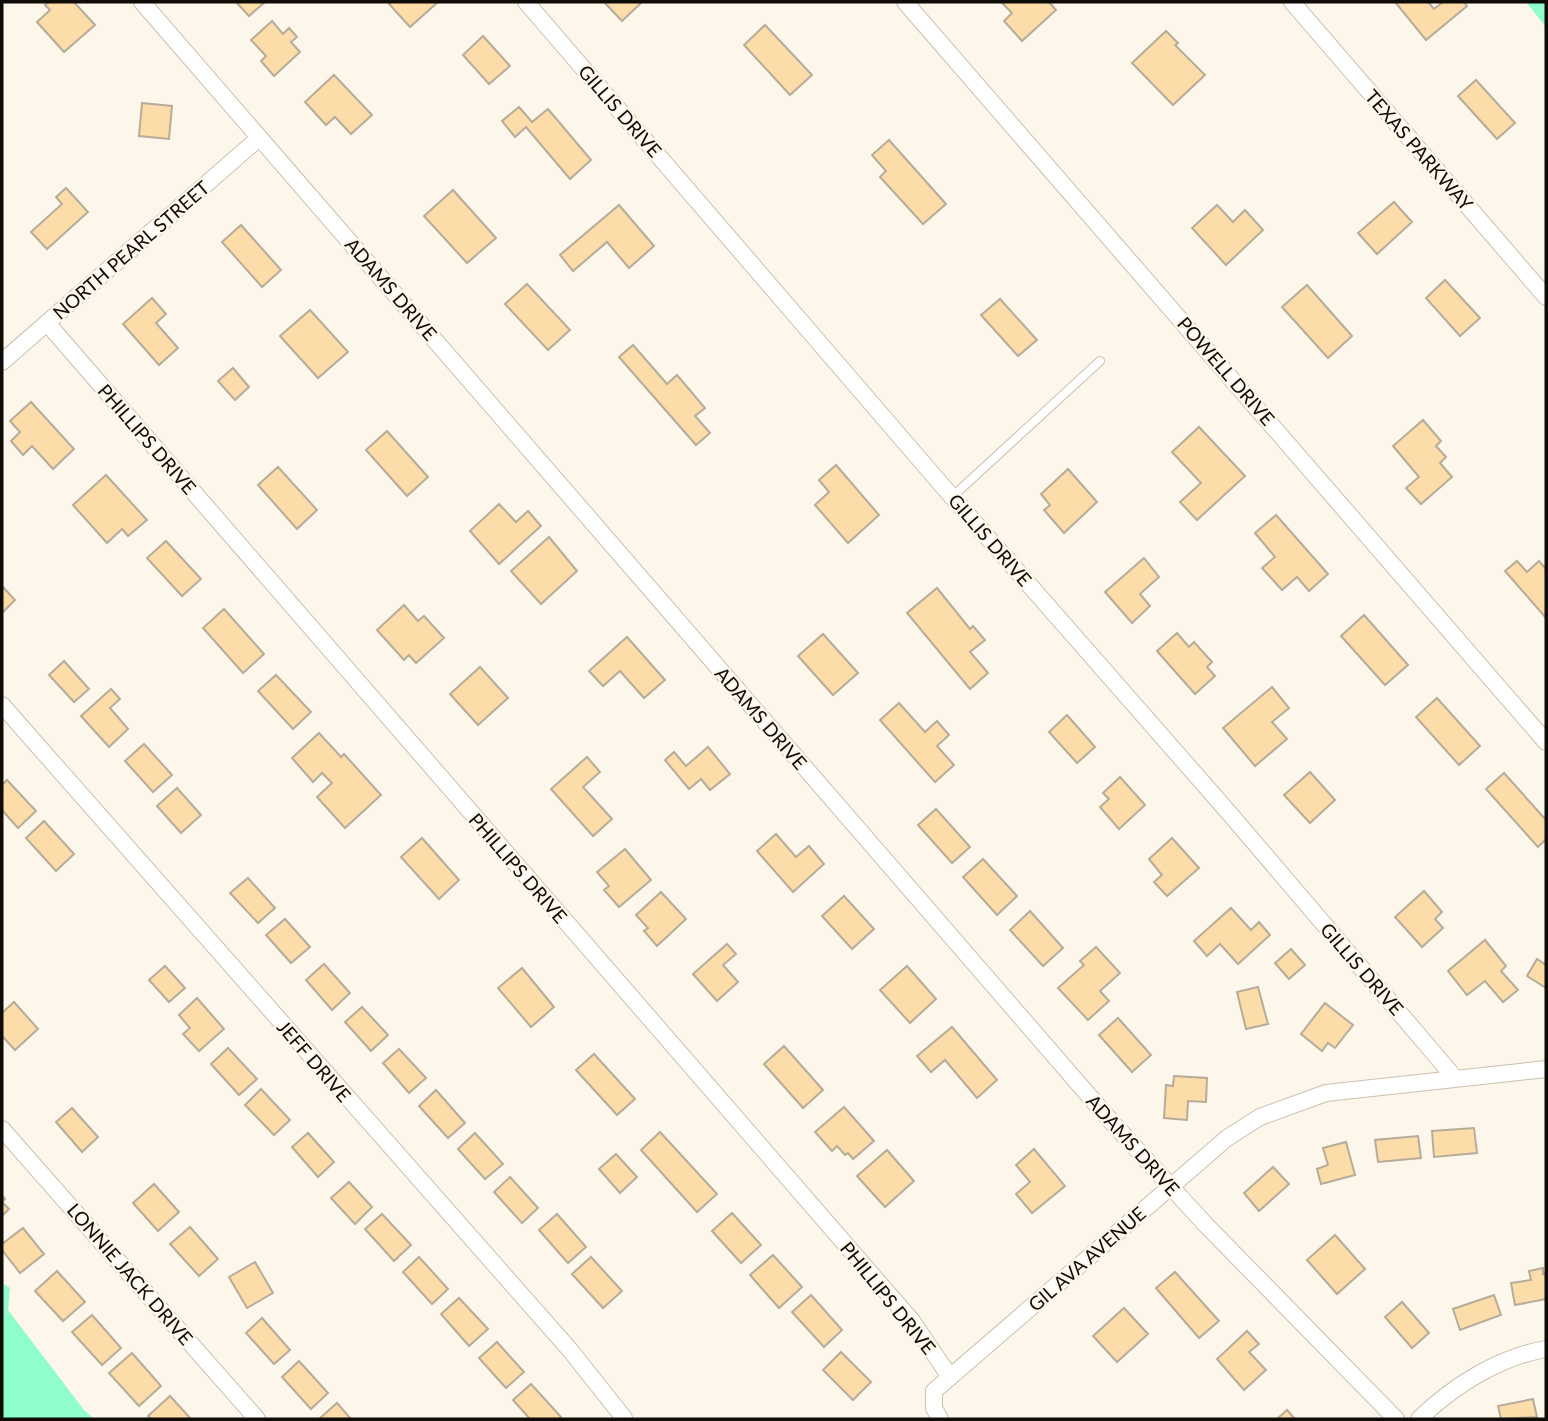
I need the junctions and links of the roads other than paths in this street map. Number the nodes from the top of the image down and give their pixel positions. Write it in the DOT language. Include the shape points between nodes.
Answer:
graph roads {
  1 [pos="142,2"];
  2 [pos="526,2"];
  3 [pos="905,2"];
  4 [pos="1292,2"];
  5 [pos="260,138"];
  6 [pos="1546,297"];
  7 [pos="47,323"];
  8 [pos="1100,361"];
  9 [pos="2,362"];
  10 [pos="952,497"];
  11 [pos="2,705"];
  12 [pos="1546,741"];
  13 [pos="1546,1069"];
  14 [pos="1455,1079"];
  15 [pos="2,1129"];
  16 [pos="1171,1187"];
  17 [pos="1546,1349"];
  18 [pos="950,1377"];
  19 [pos="624,1418"];
  20 [pos="257,1419"];
  21 [pos="940,1419"];
  22 [pos="1396,1419"];
  23 [pos="1419,1419"];
  1 -- 5 [label="street, ADAMS DRIVE"];
  2 -- 10 [label="street, GILLIS DRIVE"];
  3 -- 12 [label="street, POWELL DRIVE"];
  4 -- 6 [label="street, TEXAS PARKWAY"];
  5 -- 7 [label="street, NORTH PEARL STREET"];
  5 -- 16 [label="street, ADAMS DRIVE"];
  7 -- 9 [label="street, NORTH PEARL STREET"];
  7 -- 18 [label="street, PHILLIPS DRIVE" via="912,1321"];
  8 -- 10 [label="lane"];
  10 -- 14 [label="street, GILLIS DRIVE"];
  11 -- 19 [label="street, JEFF DRIVE" via="561,1340"];
  13 -- 14 [label="street, GIL AVA AVENUE"];
  14 -- 16 [label="street, GIL AVA AVENUE" via="1326,1093 1283,1107 1240,1129"];
  15 -- 20 [label="street, LONNIE JACK DRIVE"];
  16 -- 18 [label="street, GIL AVA AVENUE"];
  16 -- 22 [label="street, ADAMS DRIVE"];
  17 -- 23 [label="street" via="1486,1370"];
  18 -- 21 [label="street" via="934,1391 934,1408"];
}
